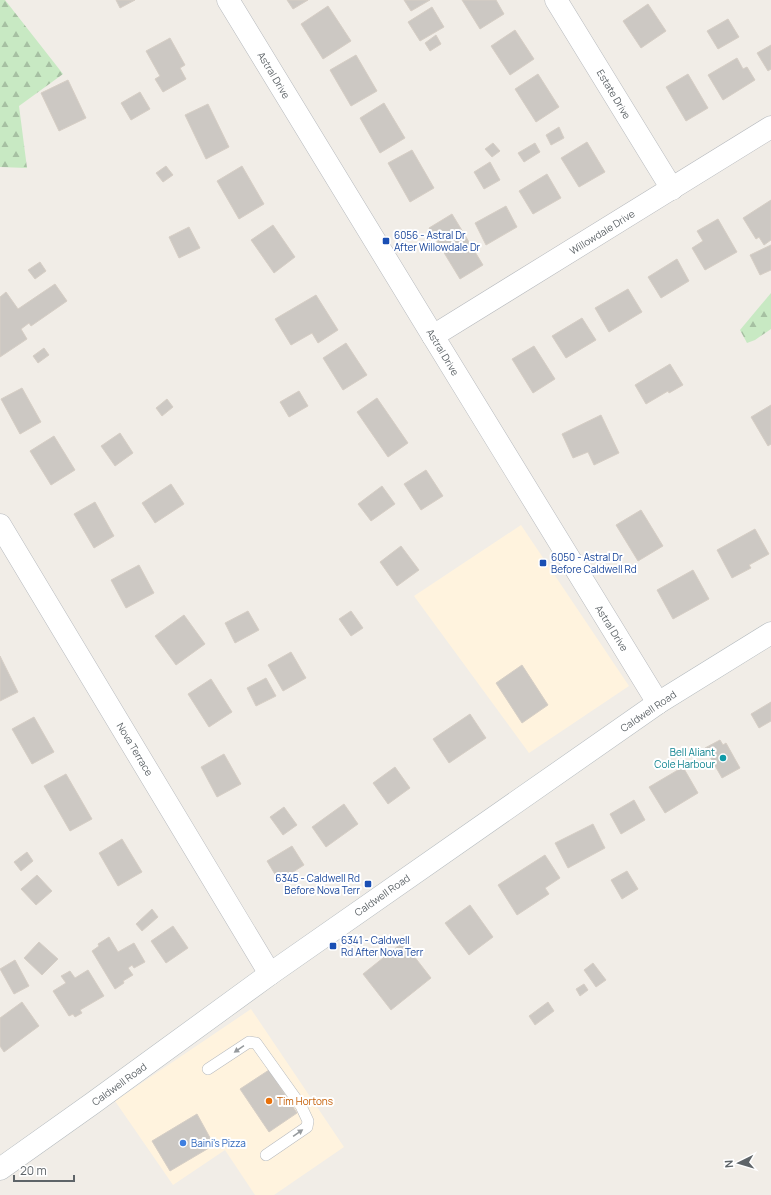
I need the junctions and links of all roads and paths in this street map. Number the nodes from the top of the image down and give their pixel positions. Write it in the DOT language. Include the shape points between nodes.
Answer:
graph roads {
  1 [pos="228,0"];
  2 [pos="556,0"];
  3 [pos="771,128"];
  4 [pos="672,189"];
  5 [pos="433,336"];
  6 [pos="0,525"];
  7 [pos="771,633"];
  8 [pos="658,703"];
  9 [pos="270,974"];
  10 [pos="208,1069"];
  11 [pos="266,1155"];
  12 [pos="0,1168"];
  1 -- 5 [label="street, Astral Drive"];
  2 -- 4 [label="street, Estate Drive"];
  3 -- 4 [label="street, Willowdale Drive"];
  4 -- 5 [label="street, Willowdale Drive"];
  5 -- 8 [label="street, Astral Drive"];
  6 -- 9 [label="street, Nova Terrace"];
  7 -- 8 [label="street, Caldwell Road"];
  8 -- 9 [label="street, Caldwell Road"];
  9 -- 12 [label="street, Caldwell Road" via="94,1103"];
  11 -- 10 [label="lane, one-way" via="307,1127 308,1121 301,1106 256,1043 249,1042"];
}
